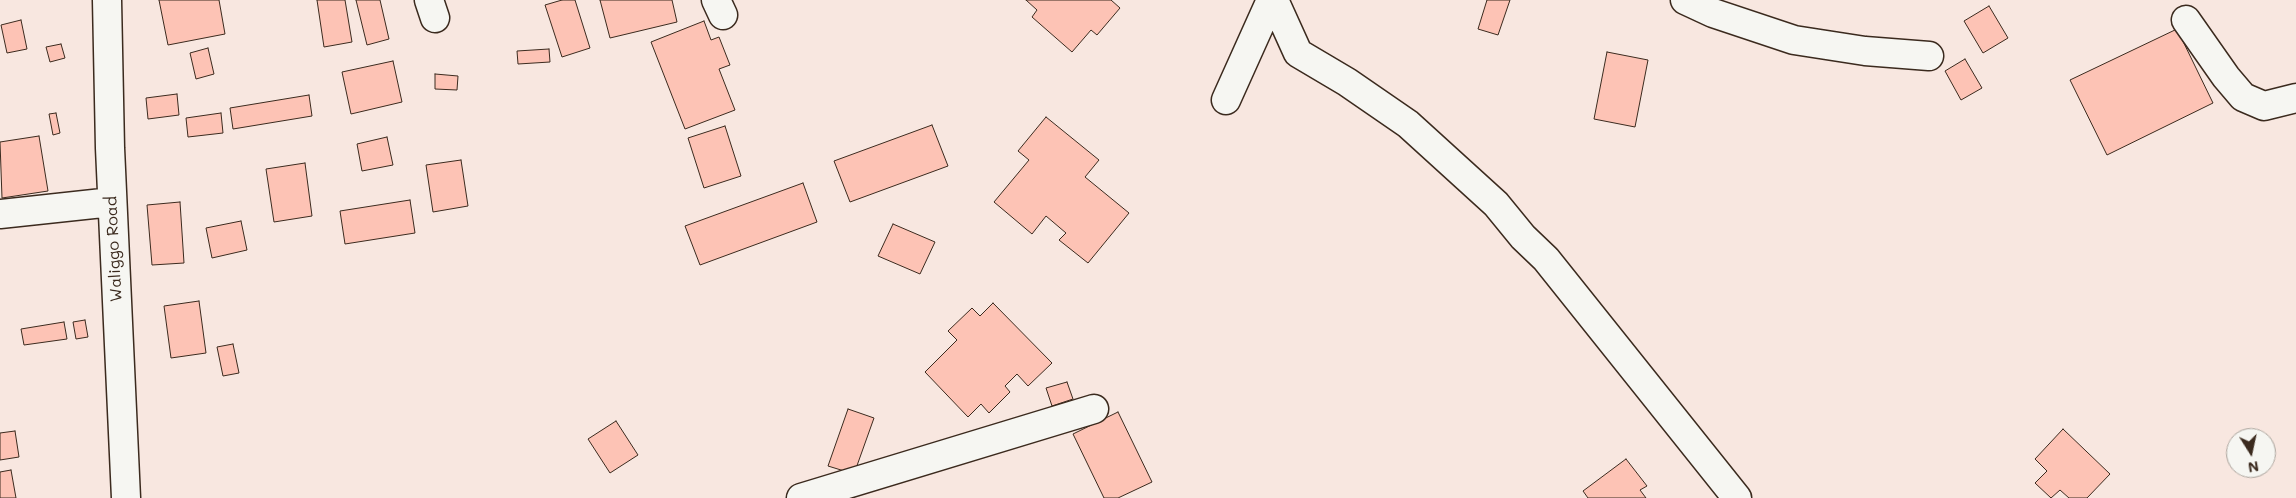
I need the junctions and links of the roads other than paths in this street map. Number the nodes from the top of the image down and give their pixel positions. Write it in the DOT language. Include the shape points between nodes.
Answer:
graph roads {
  1 [pos="107,0"];
  2 [pos="1272,0"];
  3 [pos="1685,0"];
  4 [pos="2186,20"];
  5 [pos="1929,56"];
  6 [pos="2296,98"];
  7 [pos="1226,100"];
  8 [pos="112,202"];
  9 [pos="0,214"];
  10 [pos="1094,409"];
  11 [pos="121,497"];
  12 [pos="801,498"];
  13 [pos="1737,498"];
  1 -- 8 [label="street, Waliggo Road"];
  2 -- 7 [label="street"];
  2 -- 13 [label="street" via="1298,53 1408,124 1496,204 1546,260"];
  3 -- 5 [label="street" via="1713,13 1794,40 1864,51"];
  4 -- 6 [label="street" via="2243,97 2264,106"];
  8 -- 9 [label="street"];
  8 -- 11 [label="street, Waliggo Road"];
  10 -- 12 [label="street"];
}
